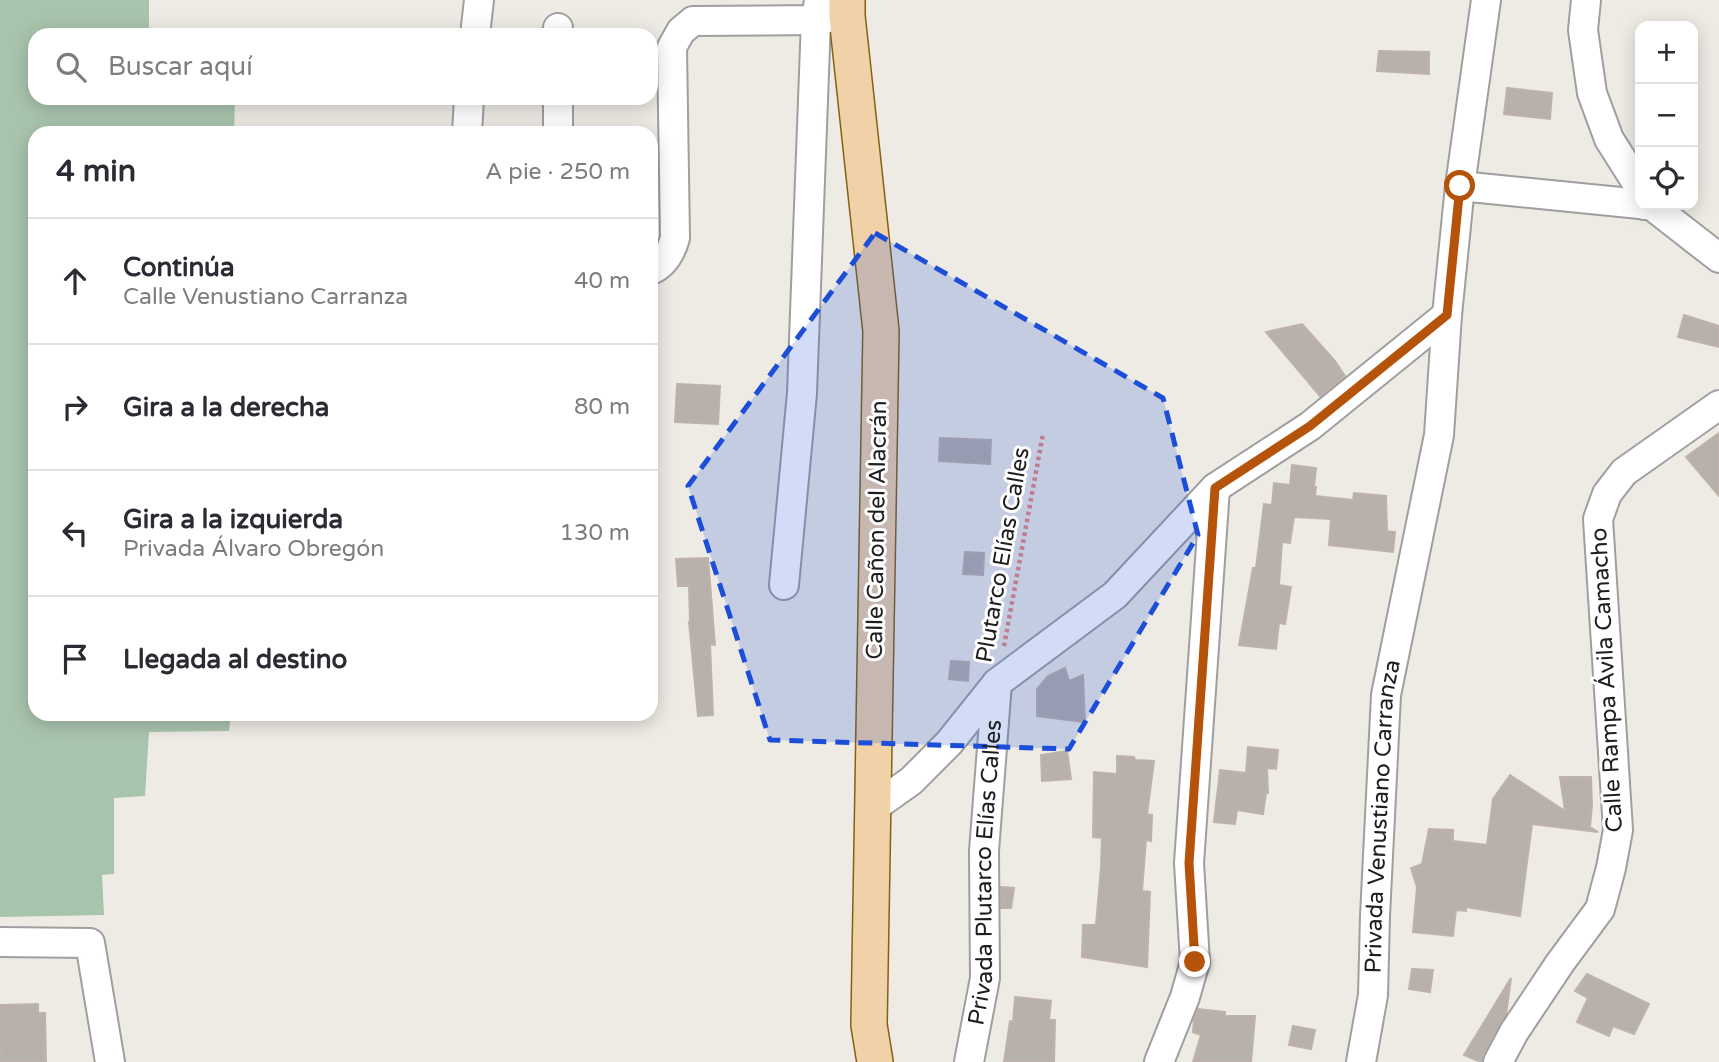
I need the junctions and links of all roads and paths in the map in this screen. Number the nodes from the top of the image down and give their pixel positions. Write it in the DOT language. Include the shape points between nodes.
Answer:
graph roads {
  1 [pos="480,0"];
  2 [pos="1486,0"];
  3 [pos="1586,0"];
  4 [pos="833,9"];
  5 [pos="476,28"];
  6 [pos="469,105"];
  7 [pos="558,105"];
  8 [pos="467,126"];
  9 [pos="558,126"];
  10 [pos="1635,180"];
  11 [pos="1460,186"];
  12 [pos="1635,204"];
  13 [pos="1657,210"];
  14 [pos="1719,258"];
  15 [pos="658,266"];
  16 [pos="1447,315"];
  17 [pos="1719,405"];
  18 [pos="1043,434"];
  19 [pos="1215,488"];
  20 [pos="784,585"];
  21 [pos="997,684"];
  22 [pos="873,808"];
  23 [pos="0,942"];
  24 [pos="110,1062"];
  25 [pos="875,1062"];
  26 [pos="969,1062"];
  27 [pos="1159,1062"];
  28 [pos="1362,1062"];
  29 [pos="1498,1062"];
  1 -- 5 [label="street"];
  2 -- 11 [label="street, Privada Venustiano Carranza"];
  3 -- 10 [label="street" via="1583,30 1592,93 1609,139"];
  4 -- 15 [label="street" via="693,21 681,31 672,47 675,238 671,254"];
  4 -- 20 [label="street"];
  4 -- 22 [label="main road, Calle Cañon del Alacrán" via="881,331"];
  6 -- 8 [label="street"];
  7 -- 9 [label="street"];
  11 -- 12 [label="street"];
  11 -- 16 [label="street, Privada Venustiano Carranza"];
  13 -- 14 [label="street"];
  16 -- 19 [label="street" via="1310,426"];
  16 -- 28 [label="street, Privada Venustiano Carranza" via="1439,435 1386,695 1373,995"];
  17 -- 29 [label="street, Calle Rampa Ávila Camacho" via="1624,472 1607,494 1598,519 1618,830 1600,909"];
  18 -- 21 [label="path, Plutarco Elías Calles"];
  19 -- 21 [label="street" via="1115,595"];
  19 -- 27 [label="street" via="1189,863 1195,962"];
  21 -- 22 [label="street" via="949,743 911,781"];
  21 -- 26 [label="street, Privada Plutarco Elías Calles" via="984,851 985,978"];
  22 -- 25 [label="main road, Calle Cañon del Alacrán" via="869,1025"];
  23 -- 24 [label="street" via="79,935"];
}
